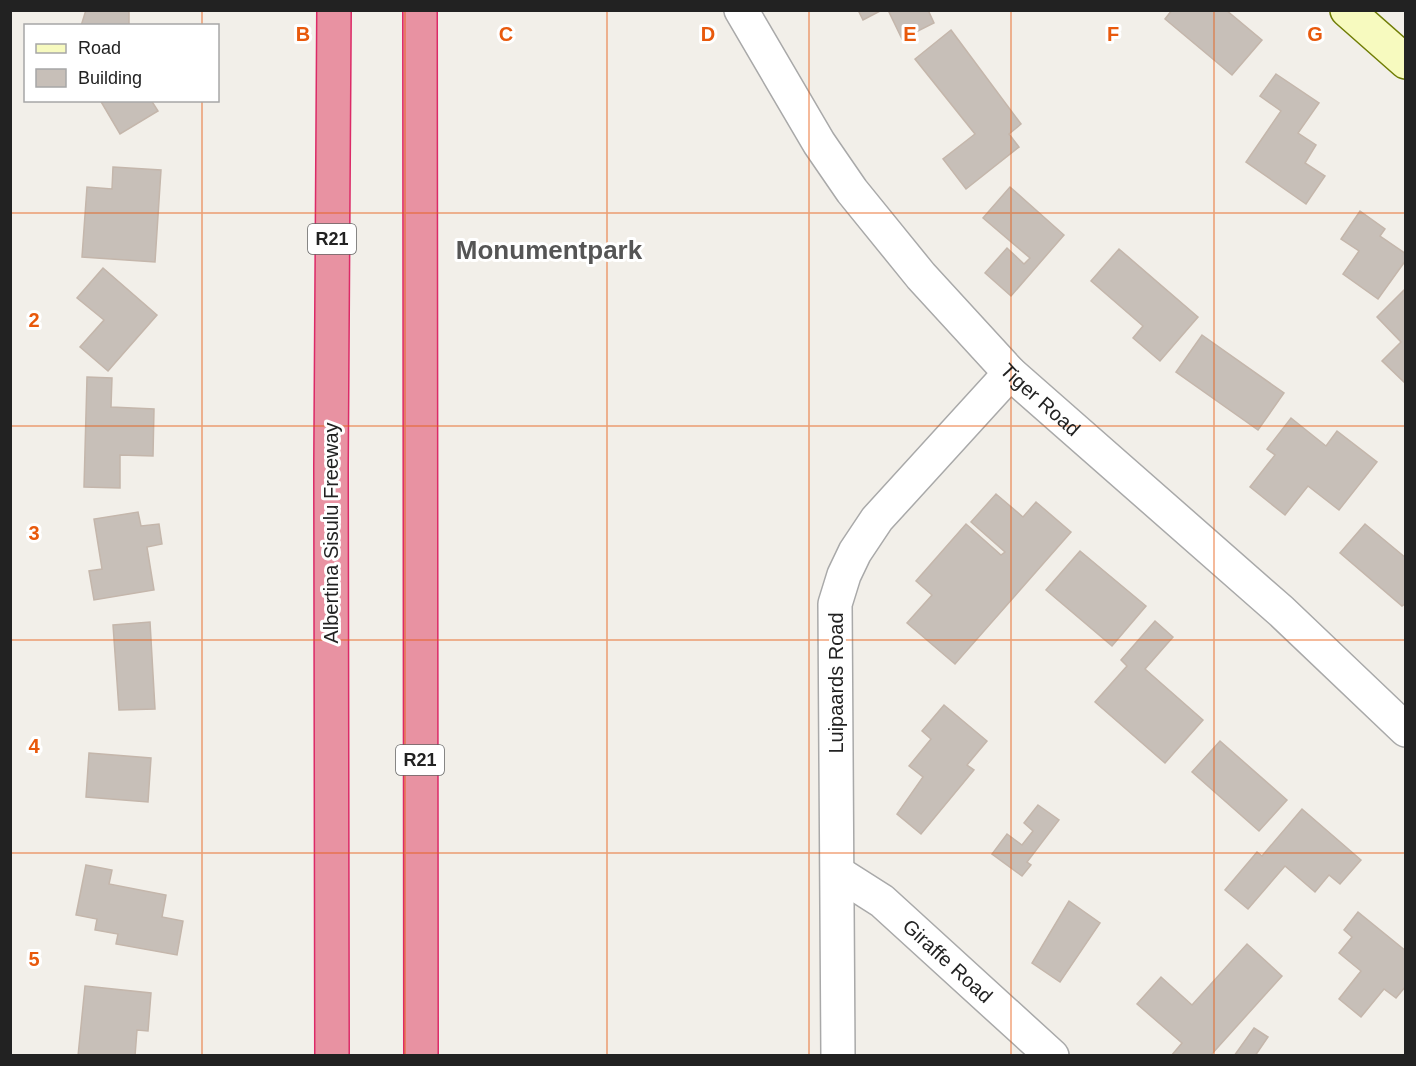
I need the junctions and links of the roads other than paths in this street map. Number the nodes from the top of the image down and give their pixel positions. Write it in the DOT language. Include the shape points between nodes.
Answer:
graph roads {
  1 [pos="334,10"];
  2 [pos="420,10"];
  3 [pos="741,10"];
  4 [pos="1347,10"];
  5 [pos="1406,62"];
  6 [pos="1010,373"];
  7 [pos="1406,730"];
  8 [pos="838,873"];
  9 [pos="332,1056"];
  10 [pos="421,1056"];
  11 [pos="838,1056"];
  12 [pos="1052,1056"];
  1 -- 9 [label="highway, Albertina Sisulu Freeway / R21"];
  2 -- 10 [label="highway, R21"];
  3 -- 6 [label="street, Tiger Road" via="819,143 852,191 921,276"];
  4 -- 5 [label="street"];
  6 -- 7 [label="street, Tiger Road" via="1281,612"];
  6 -- 8 [label="street, Luipaards Road" via="877,519 843,575 836,604 834,672"];
  8 -- 11 [label="street, Luipaards Road"];
  8 -- 12 [label="street, Giraffe Road" via="889,907"];
}
